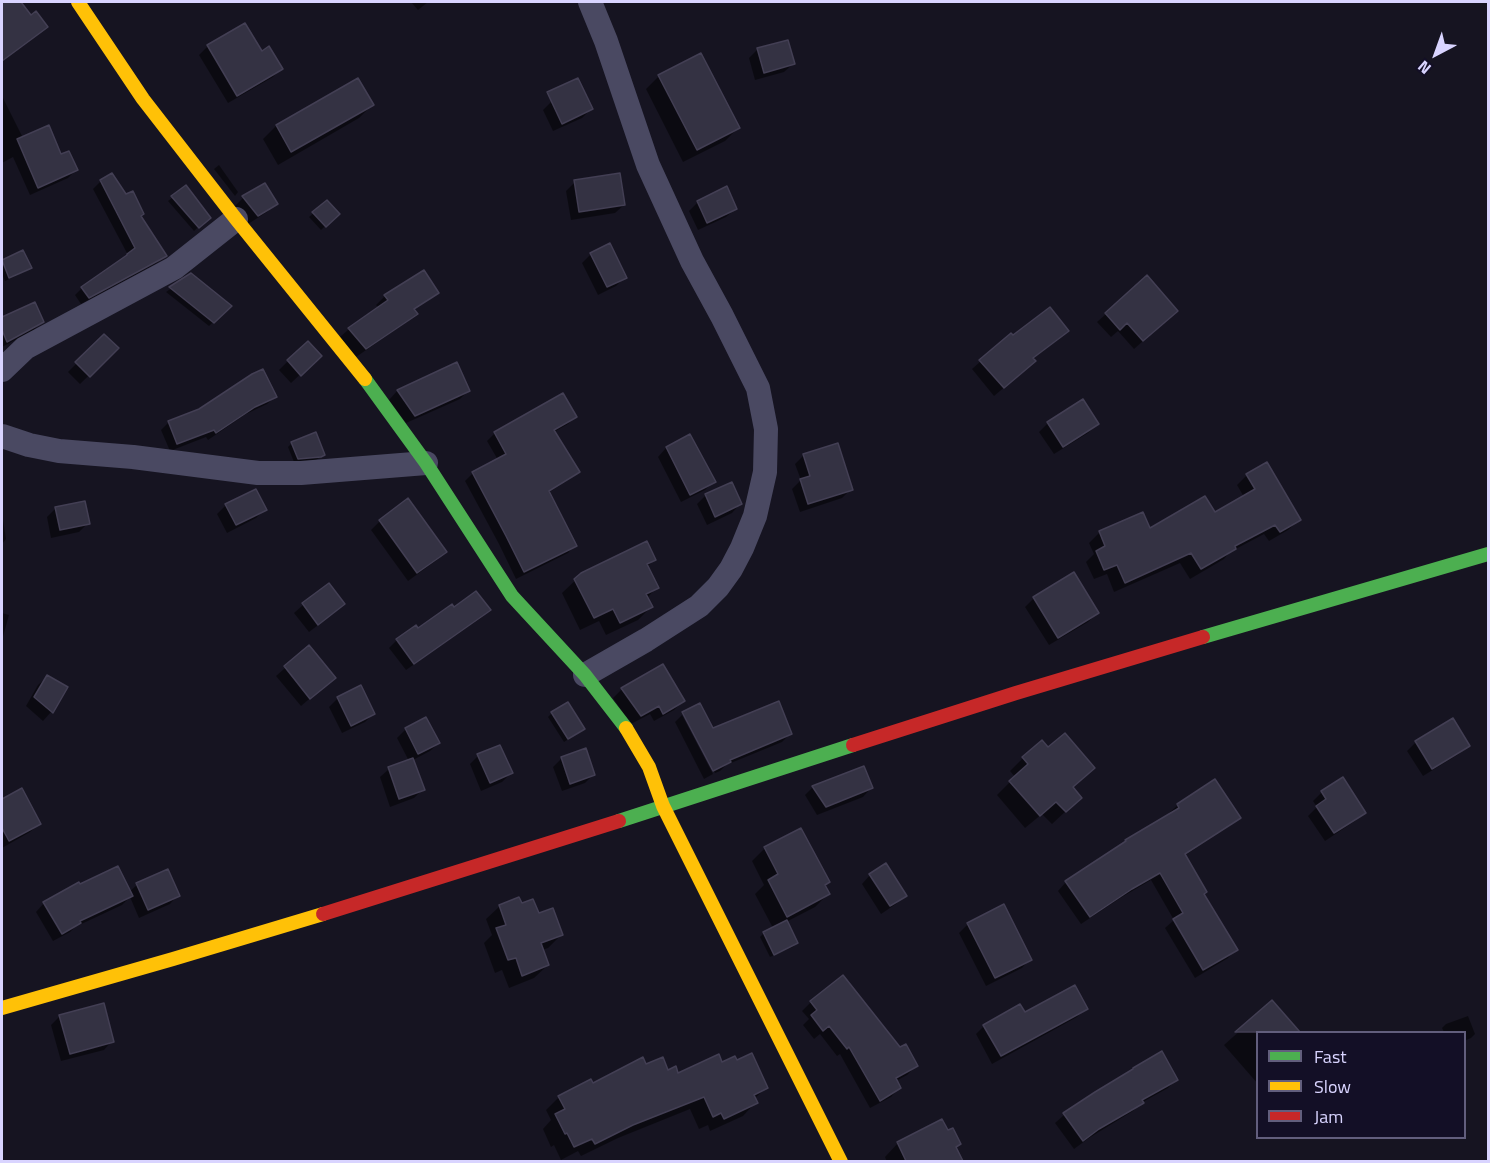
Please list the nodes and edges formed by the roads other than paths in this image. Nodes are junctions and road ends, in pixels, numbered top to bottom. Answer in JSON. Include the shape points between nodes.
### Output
{"nodes":[{"id":1,"x":78,"y":2,"type":"edge"},
{"id":2,"x":590,"y":2,"type":"edge"},
{"id":3,"x":236,"y":219,"type":"junction"},
{"id":4,"x":2,"y":370,"type":"edge"},
{"id":5,"x":2,"y":436,"type":"edge"},
{"id":6,"x":426,"y":463,"type":"junction"},
{"id":7,"x":1488,"y":554,"type":"edge"},
{"id":8,"x":585,"y":675,"type":"junction"},
{"id":9,"x":663,"y":806,"type":"junction"},
{"id":10,"x":2,"y":1008,"type":"edge"},
{"id":11,"x":841,"y":1161,"type":"edge"}],
"edges":[{"from":1,"to":3,"type":"street","via":[[143,99]]},
{"from":2,"to":8,"type":"street","via":[[648,165],[692,261],[758,388],[766,429],[765,472],[755,516],[731,569],[718,587],[699,606]]},
{"from":3,"to":4,"type":"street","via":[[174,268],[25,348]]},
{"from":3,"to":6,"type":"street","via":[[368,381]]},
{"from":5,"to":6,"type":"street","via":[[59,451],[258,473]]},
{"from":6,"to":8,"type":"street","via":[[512,596]]},
{"from":7,"to":9,"type":"street","via":[[979,704]]},
{"from":8,"to":9,"type":"street","via":[[631,735]]},
{"from":9,"to":10,"type":"street","via":[[269,931]]},
{"from":9,"to":11,"type":"street"}]}
